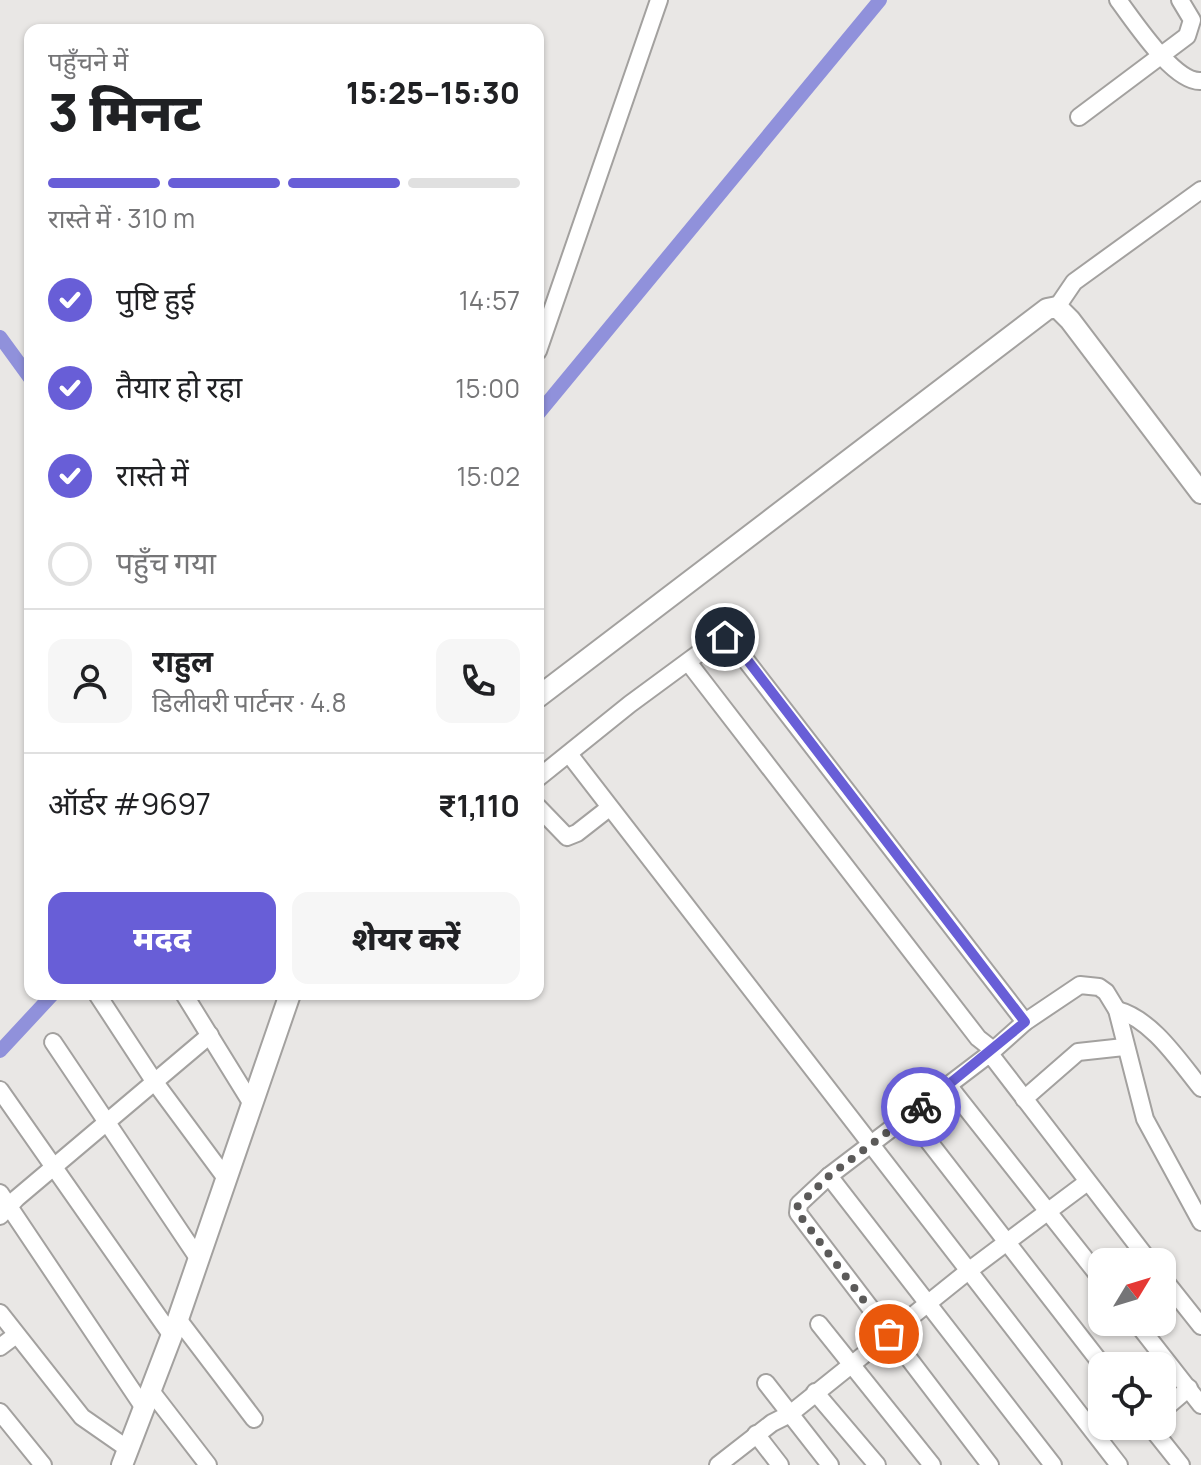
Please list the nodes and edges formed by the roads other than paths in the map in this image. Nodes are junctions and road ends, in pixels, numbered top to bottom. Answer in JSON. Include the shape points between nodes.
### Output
{"nodes":[{"id":1,"x":659,"y":0,"type":"edge"},
{"id":2,"x":1118,"y":0,"type":"edge"},
{"id":3,"x":1180,"y":0,"type":"edge"},
{"id":4,"x":1163,"y":56,"type":"junction"},
{"id":5,"x":1201,"y":81,"type":"edge"},
{"id":6,"x":1079,"y":117,"type":"dead end"},
{"id":7,"x":1201,"y":190,"type":"edge"},
{"id":8,"x":1057,"y":307,"type":"junction"},
{"id":9,"x":544,"y":334,"type":"edge"},
{"id":10,"x":1201,"y":493,"type":"edge"},
{"id":11,"x":688,"y":662,"type":"junction"},
{"id":12,"x":544,"y":692,"type":"edge"},
{"id":13,"x":569,"y":754,"type":"junction"},
{"id":14,"x":544,"y":773,"type":"edge"},
{"id":15,"x":609,"y":808,"type":"junction"},
{"id":16,"x":544,"y":813,"type":"edge"},
{"id":17,"x":101,"y":1000,"type":"edge"},
{"id":18,"x":188,"y":1000,"type":"edge"},
{"id":19,"x":288,"y":1000,"type":"edge"},
{"id":20,"x":1117,"y":1010,"type":"junction"},
{"id":21,"x":1025,"y":1022,"type":"junction"},
{"id":22,"x":210,"y":1035,"type":"junction"},
{"id":23,"x":53,"y":1042,"type":"dead end"},
{"id":24,"x":1124,"y":1047,"type":"junction"},
{"id":25,"x":990,"y":1052,"type":"junction"},
{"id":26,"x":154,"y":1081,"type":"junction"},
{"id":27,"x":948,"y":1085,"type":"junction"},
{"id":28,"x":1201,"y":1088,"type":"edge"},
{"id":29,"x":0,"y":1090,"type":"edge"},
{"id":30,"x":1024,"y":1099,"type":"junction"},
{"id":31,"x":252,"y":1104,"type":"junction"},
{"id":32,"x":909,"y":1116,"type":"junction"},
{"id":33,"x":106,"y":1122,"type":"junction"},
{"id":34,"x":871,"y":1144,"type":"junction"},
{"id":35,"x":52,"y":1167,"type":"junction"},
{"id":36,"x":829,"y":1176,"type":"junction"},
{"id":37,"x":225,"y":1177,"type":"junction"},
{"id":38,"x":1086,"y":1183,"type":"junction"},
{"id":39,"x":2,"y":1206,"type":"edge"},
{"id":40,"x":1048,"y":1212,"type":"junction"},
{"id":41,"x":1201,"y":1222,"type":"edge"},
{"id":42,"x":1005,"y":1242,"type":"junction"},
{"id":43,"x":1139,"y":1248,"type":"edge"},
{"id":44,"x":198,"y":1258,"type":"junction"},
{"id":45,"x":1088,"y":1262,"type":"edge"},
{"id":46,"x":967,"y":1272,"type":"junction"},
{"id":47,"x":1176,"y":1295,"type":"edge"},
{"id":48,"x":926,"y":1305,"type":"junction"},
{"id":49,"x":0,"y":1313,"type":"edge"},
{"id":50,"x":819,"y":1324,"type":"dead end"},
{"id":51,"x":1201,"y":1326,"type":"edge"},
{"id":52,"x":175,"y":1328,"type":"junction"},
{"id":53,"x":889,"y":1334,"type":"junction"},
{"id":54,"x":16,"y":1335,"type":"junction"},
{"id":55,"x":1147,"y":1336,"type":"edge"},
{"id":56,"x":0,"y":1347,"type":"edge"},
{"id":57,"x":1092,"y":1352,"type":"edge"},
{"id":58,"x":853,"y":1365,"type":"junction"},
{"id":59,"x":766,"y":1383,"type":"dead end"},
{"id":60,"x":815,"y":1392,"type":"junction"},
{"id":61,"x":1197,"y":1398,"type":"edge"},
{"id":62,"x":147,"y":1399,"type":"junction"},
{"id":63,"x":1176,"y":1406,"type":"edge"},
{"id":64,"x":0,"y":1412,"type":"edge"},
{"id":65,"x":790,"y":1414,"type":"junction"},
{"id":66,"x":254,"y":1419,"type":"dead end"},
{"id":67,"x":756,"y":1434,"type":"junction"},
{"id":68,"x":1161,"y":1440,"type":"edge"},
{"id":69,"x":125,"y":1457,"type":"edge"},
{"id":70,"x":727,"y":1462,"type":"edge"},
{"id":71,"x":43,"y":1465,"type":"edge"},
{"id":72,"x":208,"y":1465,"type":"edge"},
{"id":73,"x":780,"y":1465,"type":"edge"},
{"id":74,"x":830,"y":1465,"type":"edge"},
{"id":75,"x":877,"y":1465,"type":"edge"},
{"id":76,"x":932,"y":1465,"type":"edge"},
{"id":77,"x":990,"y":1465,"type":"edge"},
{"id":78,"x":1053,"y":1465,"type":"edge"},
{"id":79,"x":1119,"y":1465,"type":"edge"},
{"id":80,"x":1181,"y":1465,"type":"edge"}],
"edges":[{"from":1,"to":9,"type":"street"},
{"from":2,"to":4,"type":"street"},
{"from":3,"to":4,"type":"street","via":[[1191,29]]},
{"from":4,"to":5,"type":"street","via":[[1185,78]]},
{"from":4,"to":6,"type":"street"},
{"from":7,"to":8,"type":"street","via":[[1074,282]]},
{"from":8,"to":10,"type":"street"},
{"from":8,"to":12,"type":"street","via":[[1035,315]]},
{"from":11,"to":13,"type":"street"},
{"from":11,"to":21,"type":"street","via":[[721,637],[732,640]]},
{"from":11,"to":25,"type":"street"},
{"from":13,"to":14,"type":"street"},
{"from":13,"to":15,"type":"street"},
{"from":15,"to":16,"type":"street","via":[[567,837]]},
{"from":15,"to":34,"type":"street"},
{"from":17,"to":26,"type":"street"},
{"from":18,"to":22,"type":"street"},
{"from":19,"to":31,"type":"street"},
{"from":20,"to":21,"type":"street","via":[[1099,987],[1080,985]]},
{"from":20,"to":24,"type":"street"},
{"from":20,"to":28,"type":"street","via":[[1134,1016]]},
{"from":21,"to":25,"type":"street"},
{"from":22,"to":26,"type":"street"},
{"from":22,"to":31,"type":"street"},
{"from":23,"to":33,"type":"street"},
{"from":24,"to":30,"type":"street","via":[[1078,1052]]},
{"from":24,"to":41,"type":"street","via":[[1145,1119]]},
{"from":25,"to":27,"type":"street"},
{"from":25,"to":30,"type":"street"},
{"from":26,"to":33,"type":"street"},
{"from":26,"to":37,"type":"street"},
{"from":27,"to":32,"type":"street"},
{"from":27,"to":40,"type":"street"},
{"from":29,"to":35,"type":"street"},
{"from":30,"to":38,"type":"street"},
{"from":31,"to":37,"type":"street"},
{"from":32,"to":34,"type":"street"},
{"from":32,"to":42,"type":"street"},
{"from":33,"to":35,"type":"street"},
{"from":33,"to":44,"type":"street"},
{"from":34,"to":36,"type":"street"},
{"from":34,"to":46,"type":"street"},
{"from":35,"to":39,"type":"street"},
{"from":35,"to":52,"type":"street"},
{"from":36,"to":48,"type":"street"},
{"from":36,"to":53,"type":"street","via":[[801,1200],[798,1213]]},
{"from":37,"to":44,"type":"street"},
{"from":38,"to":40,"type":"street"},
{"from":38,"to":43,"type":"street"},
{"from":39,"to":62,"type":"street"},
{"from":40,"to":42,"type":"street"},
{"from":40,"to":45,"type":"street"},
{"from":42,"to":46,"type":"street"},
{"from":42,"to":57,"type":"street"},
{"from":44,"to":52,"type":"street"},
{"from":46,"to":48,"type":"street"},
{"from":46,"to":79,"type":"street"},
{"from":47,"to":51,"type":"street"},
{"from":48,"to":53,"type":"street"},
{"from":48,"to":78,"type":"street"},
{"from":49,"to":54,"type":"street"},
{"from":50,"to":58,"type":"street"},
{"from":52,"to":62,"type":"street"},
{"from":52,"to":66,"type":"street"},
{"from":53,"to":58,"type":"street"},
{"from":53,"to":77,"type":"street"},
{"from":54,"to":56,"type":"street"},
{"from":54,"to":69,"type":"street","via":[[82,1417]]},
{"from":55,"to":61,"type":"street"},
{"from":58,"to":60,"type":"street"},
{"from":58,"to":76,"type":"street"},
{"from":59,"to":65,"type":"street"},
{"from":60,"to":65,"type":"street"},
{"from":60,"to":75,"type":"street"},
{"from":61,"to":63,"type":"street"},
{"from":62,"to":69,"type":"street"},
{"from":62,"to":72,"type":"street"},
{"from":64,"to":71,"type":"street"},
{"from":65,"to":67,"type":"street"},
{"from":65,"to":74,"type":"street"},
{"from":67,"to":70,"type":"street"},
{"from":67,"to":73,"type":"street"},
{"from":68,"to":80,"type":"street"}]}
